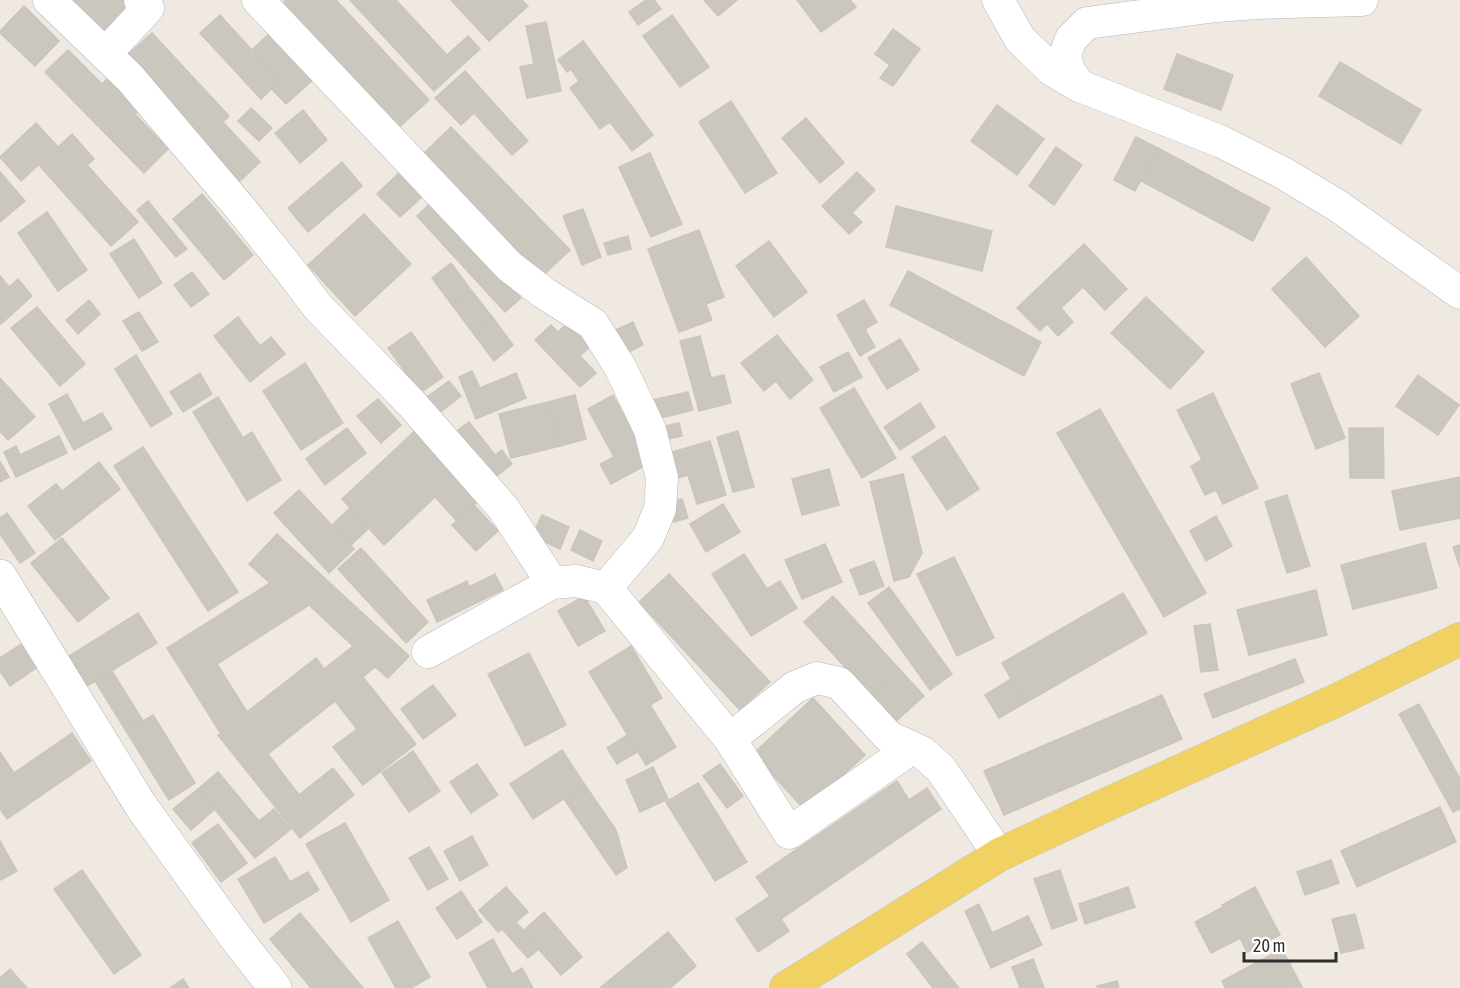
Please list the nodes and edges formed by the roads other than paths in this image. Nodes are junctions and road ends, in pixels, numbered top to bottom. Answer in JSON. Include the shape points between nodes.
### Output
{"nodes":[{"id":1,"x":49,"y":0,"type":"edge"},
{"id":2,"x":140,"y":0,"type":"edge"},
{"id":3,"x":258,"y":0,"type":"edge"},
{"id":4,"x":998,"y":0,"type":"edge"},
{"id":5,"x":1362,"y":0,"type":"edge"},
{"id":6,"x":105,"y":54,"type":"junction"},
{"id":7,"x":1080,"y":87,"type":"junction"},
{"id":8,"x":1460,"y":293,"type":"edge"},
{"id":9,"x":0,"y":576,"type":"edge"},
{"id":10,"x":552,"y":583,"type":"junction"},
{"id":11,"x":606,"y":588,"type":"junction"},
{"id":12,"x":1460,"y":639,"type":"edge"},
{"id":13,"x":429,"y":652,"type":"dead end"},
{"id":14,"x":730,"y":739,"type":"junction"},
{"id":15,"x":912,"y":748,"type":"junction"},
{"id":16,"x":999,"y":855,"type":"junction"},
{"id":17,"x":275,"y":988,"type":"edge"},
{"id":18,"x":786,"y":988,"type":"edge"}],
"edges":[{"from":1,"to":6,"type":"street"},
{"from":2,"to":6,"type":"street","via":[[148,8]]},
{"from":3,"to":11,"type":"street","via":[[509,266],[593,324],[621,367],[650,430],[662,478],[660,510],[648,538]]},
{"from":4,"to":7,"type":"street","via":[[1020,39],[1052,70]]},
{"from":5,"to":7,"type":"street","via":[[1246,3],[1087,23],[1071,39],[1065,55],[1069,71]]},
{"from":6,"to":10,"type":"street","via":[[233,200],[318,307],[411,403],[504,509]]},
{"from":7,"to":8,"type":"street","via":[[1222,142],[1283,173],[1338,206]]},
{"from":9,"to":17,"type":"street","via":[[141,806]]},
{"from":10,"to":11,"type":"street","via":[[576,581]]},
{"from":10,"to":13,"type":"street"},
{"from":11,"to":14,"type":"street"},
{"from":12,"to":16,"type":"main road","via":[[1335,701]]},
{"from":14,"to":15,"type":"street","via":[[795,687],[817,678],[839,683],[889,737]]},
{"from":14,"to":15,"type":"street","via":[[789,833]]},
{"from":15,"to":16,"type":"street","via":[[941,769]]},
{"from":16,"to":18,"type":"main road"}]}
